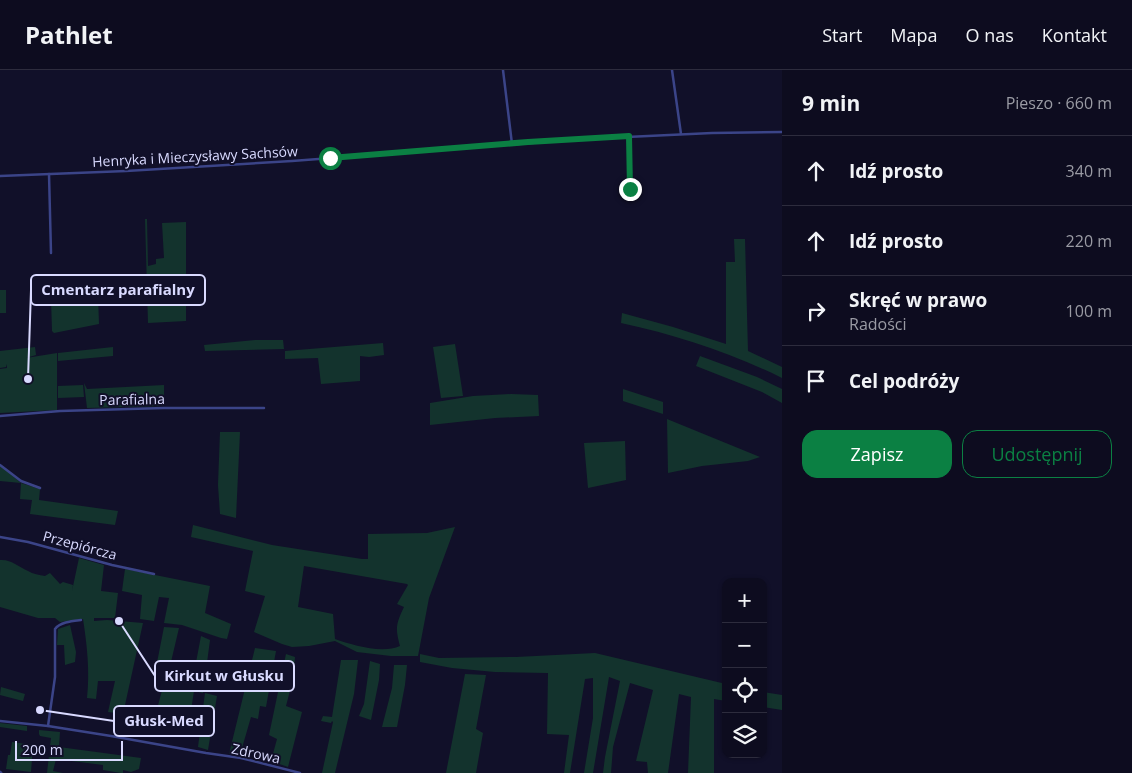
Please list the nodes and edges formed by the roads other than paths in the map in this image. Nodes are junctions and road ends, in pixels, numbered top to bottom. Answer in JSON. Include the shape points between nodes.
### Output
{"nodes":[{"id":1,"x":503,"y":70,"type":"edge"},
{"id":2,"x":672,"y":70,"type":"edge"},
{"id":3,"x":782,"y":132,"type":"edge"},
{"id":4,"x":681,"y":134,"type":"junction"},
{"id":5,"x":629,"y":136,"type":"junction"},
{"id":6,"x":511,"y":144,"type":"junction"},
{"id":7,"x":49,"y":174,"type":"junction"},
{"id":8,"x":0,"y":176,"type":"edge"},
{"id":9,"x":630,"y":189,"type":"dead end"},
{"id":10,"x":51,"y":253,"type":"dead end"},
{"id":11,"x":264,"y":408,"type":"dead end"},
{"id":12,"x":0,"y":416,"type":"edge"},
{"id":13,"x":0,"y":465,"type":"edge"},
{"id":14,"x":40,"y":488,"type":"dead end"},
{"id":15,"x":0,"y":537,"type":"edge"},
{"id":16,"x":154,"y":574,"type":"dead end"},
{"id":17,"x":81,"y":620,"type":"dead end"},
{"id":18,"x":0,"y":721,"type":"edge"},
{"id":19,"x":48,"y":726,"type":"junction"},
{"id":20,"x":300,"y":773,"type":"edge"}],
"edges":[{"from":1,"to":6,"type":"street"},
{"from":2,"to":4,"type":"street"},
{"from":3,"to":4,"type":"street","name":"Henryka i Mieczysławy Sachsów"},
{"from":4,"to":5,"type":"street","name":"Henryka i Mieczysławy Sachsów"},
{"from":5,"to":6,"type":"street","name":"Henryka i Mieczysławy Sachsów"},
{"from":5,"to":9,"type":"street"},
{"from":6,"to":7,"type":"street","name":"Henryka i Mieczysławy Sachsów","via":[[292,161]]},
{"from":7,"to":8,"type":"street","name":"Henryka i Mieczysławy Sachsów"},
{"from":7,"to":10,"type":"street"},
{"from":11,"to":12,"type":"street","name":"Parafialna","via":[[60,411]]},
{"from":13,"to":14,"type":"street","via":[[21,481]]},
{"from":15,"to":16,"type":"street","name":"Przepiórcza"},
{"from":17,"to":19,"type":"street","via":[[60,624],[55,629],[55,677]]},
{"from":18,"to":19,"type":"street","name":"Zdrowa"},
{"from":19,"to":20,"type":"street","name":"Zdrowa","via":[[241,758]]}]}
